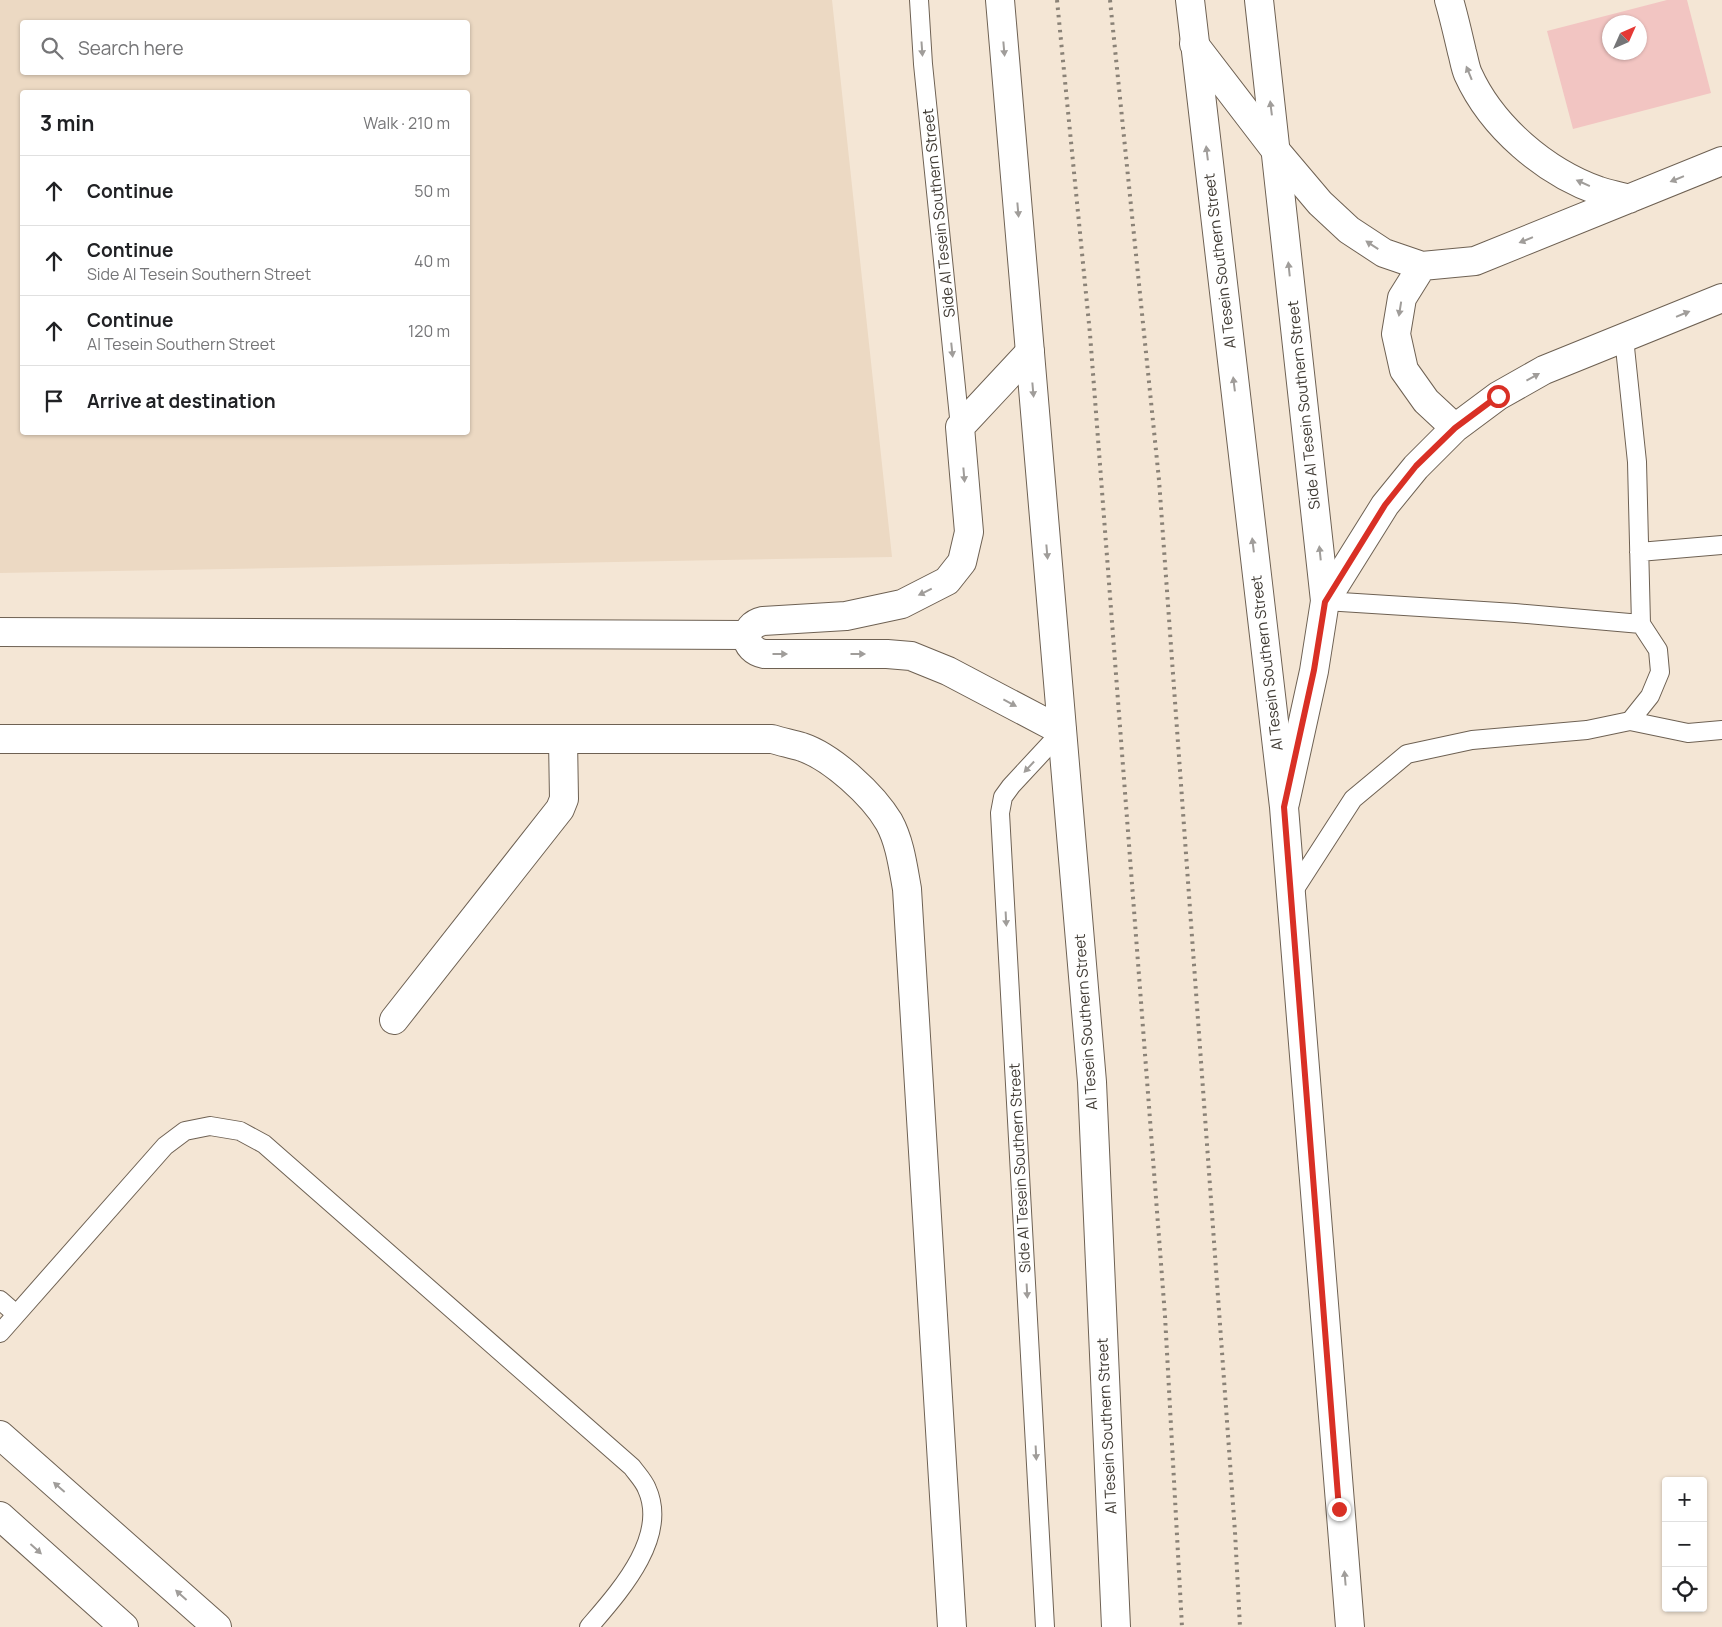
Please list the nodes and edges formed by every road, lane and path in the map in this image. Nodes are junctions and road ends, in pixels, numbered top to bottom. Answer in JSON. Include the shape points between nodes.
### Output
{"nodes":[{"id":1,"x":919,"y":0,"type":"edge"},
{"id":2,"x":1000,"y":0,"type":"edge"},
{"id":3,"x":1259,"y":0,"type":"edge"},
{"id":4,"x":1449,"y":0,"type":"edge"},
{"id":5,"x":1191,"y":2,"type":"edge"},
{"id":6,"x":1194,"y":44,"type":"junction"},
{"id":7,"x":1276,"y":151,"type":"junction"},
{"id":8,"x":1722,"y":161,"type":"edge"},
{"id":9,"x":1629,"y":199,"type":"junction"},
{"id":10,"x":1422,"y":266,"type":"junction"},
{"id":11,"x":1722,"y":298,"type":"edge"},
{"id":12,"x":1624,"y":338,"type":"junction"},
{"id":13,"x":1030,"y":352,"type":"junction"},
{"id":14,"x":960,"y":426,"type":"junction"},
{"id":15,"x":1455,"y":428,"type":"junction"},
{"id":16,"x":1722,"y":545,"type":"edge"},
{"id":17,"x":1639,"y":552,"type":"junction"},
{"id":18,"x":1325,"y":602,"type":"junction"},
{"id":19,"x":1641,"y":624,"type":"junction"},
{"id":20,"x":0,"y":632,"type":"edge"},
{"id":21,"x":747,"y":635,"type":"junction"},
{"id":22,"x":1630,"y":721,"type":"junction"},
{"id":23,"x":1722,"y":730,"type":"edge"},
{"id":24,"x":1062,"y":731,"type":"junction"},
{"id":25,"x":0,"y":739,"type":"edge"},
{"id":26,"x":563,"y":739,"type":"junction"},
{"id":27,"x":1284,"y":807,"type":"junction"},
{"id":28,"x":1291,"y":895,"type":"junction"},
{"id":29,"x":394,"y":1020,"type":"dead end"},
{"id":30,"x":0,"y":1300,"type":"edge"},
{"id":31,"x":16,"y":1314,"type":"junction"},
{"id":32,"x":0,"y":1333,"type":"edge"},
{"id":33,"x":0,"y":1435,"type":"edge"},
{"id":34,"x":0,"y":1516,"type":"edge"},
{"id":35,"x":114,"y":1624,"type":"edge"},
{"id":36,"x":217,"y":1627,"type":"edge"},
{"id":37,"x":589,"y":1627,"type":"edge"},
{"id":38,"x":952,"y":1627,"type":"edge"},
{"id":39,"x":1045,"y":1627,"type":"edge"},
{"id":40,"x":1116,"y":1627,"type":"edge"},
{"id":41,"x":1350,"y":1627,"type":"edge"}],
"edges":[{"from":1,"to":14,"type":"lane","name":"Side Al Tesein Southern Street","one_way":true},
{"from":2,"to":13,"type":"street","name":"Al Tesein Southern Street","one_way":true},
{"from":7,"to":3,"type":"street","name":"Side Al Tesein Southern Street","one_way":true},
{"from":9,"to":4,"type":"street","one_way":true,"via":[[1569,177],[1519,142],[1499,122],[1468,73]]},
{"from":5,"to":6,"type":"street","name":"Al Tesein Southern Street"},
{"from":6,"to":7,"type":"street"},
{"from":27,"to":6,"type":"street","name":"Al Tesein Southern Street","one_way":true},
{"from":10,"to":7,"type":"street","one_way":true,"via":[[1384,253],[1349,230],[1320,203]]},
{"from":18,"to":7,"type":"street","name":"Side Al Tesein Southern Street","one_way":true},
{"from":8,"to":9,"type":"street","one_way":true},
{"from":9,"to":10,"type":"street","one_way":true,"via":[[1475,261]]},
{"from":10,"to":15,"type":"street","one_way":true,"via":[[1402,298],[1396,334],[1404,370],[1426,401]]},
{"from":12,"to":11,"type":"street","one_way":true},
{"from":15,"to":12,"type":"street","one_way":true,"via":[[1498,396],[1544,370]]},
{"from":12,"to":17,"type":"lane","via":[[1637,462]]},
{"from":13,"to":14,"type":"street"},
{"from":13,"to":24,"type":"street","name":"Al Tesein Southern Street","one_way":true},
{"from":14,"to":21,"type":"street","one_way":true,"via":[[969,532],[962,562],[947,581],[902,604],[846,616],[756,622]]},
{"from":15,"to":18,"type":"street","via":[[1416,466],[1385,505]]},
{"from":16,"to":17,"type":"lane"},
{"from":17,"to":19,"type":"lane"},
{"from":18,"to":19,"type":"lane"},
{"from":18,"to":27,"type":"street","name":"Side Al Tesein Southern Street","via":[[1314,670]]},
{"from":19,"to":22,"type":"lane","via":[[1658,650],[1660,672],[1650,696]]},
{"from":20,"to":21,"type":"street"},
{"from":21,"to":24,"type":"street","one_way":true,"via":[[751,648],[764,654],[912,656],[948,671]]},
{"from":22,"to":23,"type":"lane","via":[[1688,733]]},
{"from":22,"to":28,"type":"lane","via":[[1587,730],[1472,740],[1407,754],[1354,798]]},
{"from":24,"to":39,"type":"lane","name":"Side Al Tesein Southern Street","one_way":true,"via":[[1003,797],[1000,813]]},
{"from":24,"to":40,"type":"street","name":"Al Tesein Southern Street","via":[[1092,1082]]},
{"from":25,"to":26,"type":"street"},
{"from":26,"to":29,"type":"street","via":[[564,799],[560,809]]},
{"from":26,"to":38,"type":"street","via":[[772,739],[804,747],[837,766],[865,791],[889,822],[901,854],[907,889]]},
{"from":27,"to":28,"type":"street","name":"Al Tesein Southern Street"},
{"from":41,"to":28,"type":"street","name":"Al Tesein Southern Street","one_way":true},
{"from":30,"to":31,"type":"lane"},
{"from":31,"to":32,"type":"lane"},
{"from":31,"to":37,"type":"lane","via":[[165,1146],[185,1131],[210,1126],[240,1131],[264,1144],[632,1467],[647,1489],[652,1510],[650,1537],[620,1592]]},
{"from":36,"to":33,"type":"street","one_way":true},
{"from":34,"to":35,"type":"street","one_way":true}]}
